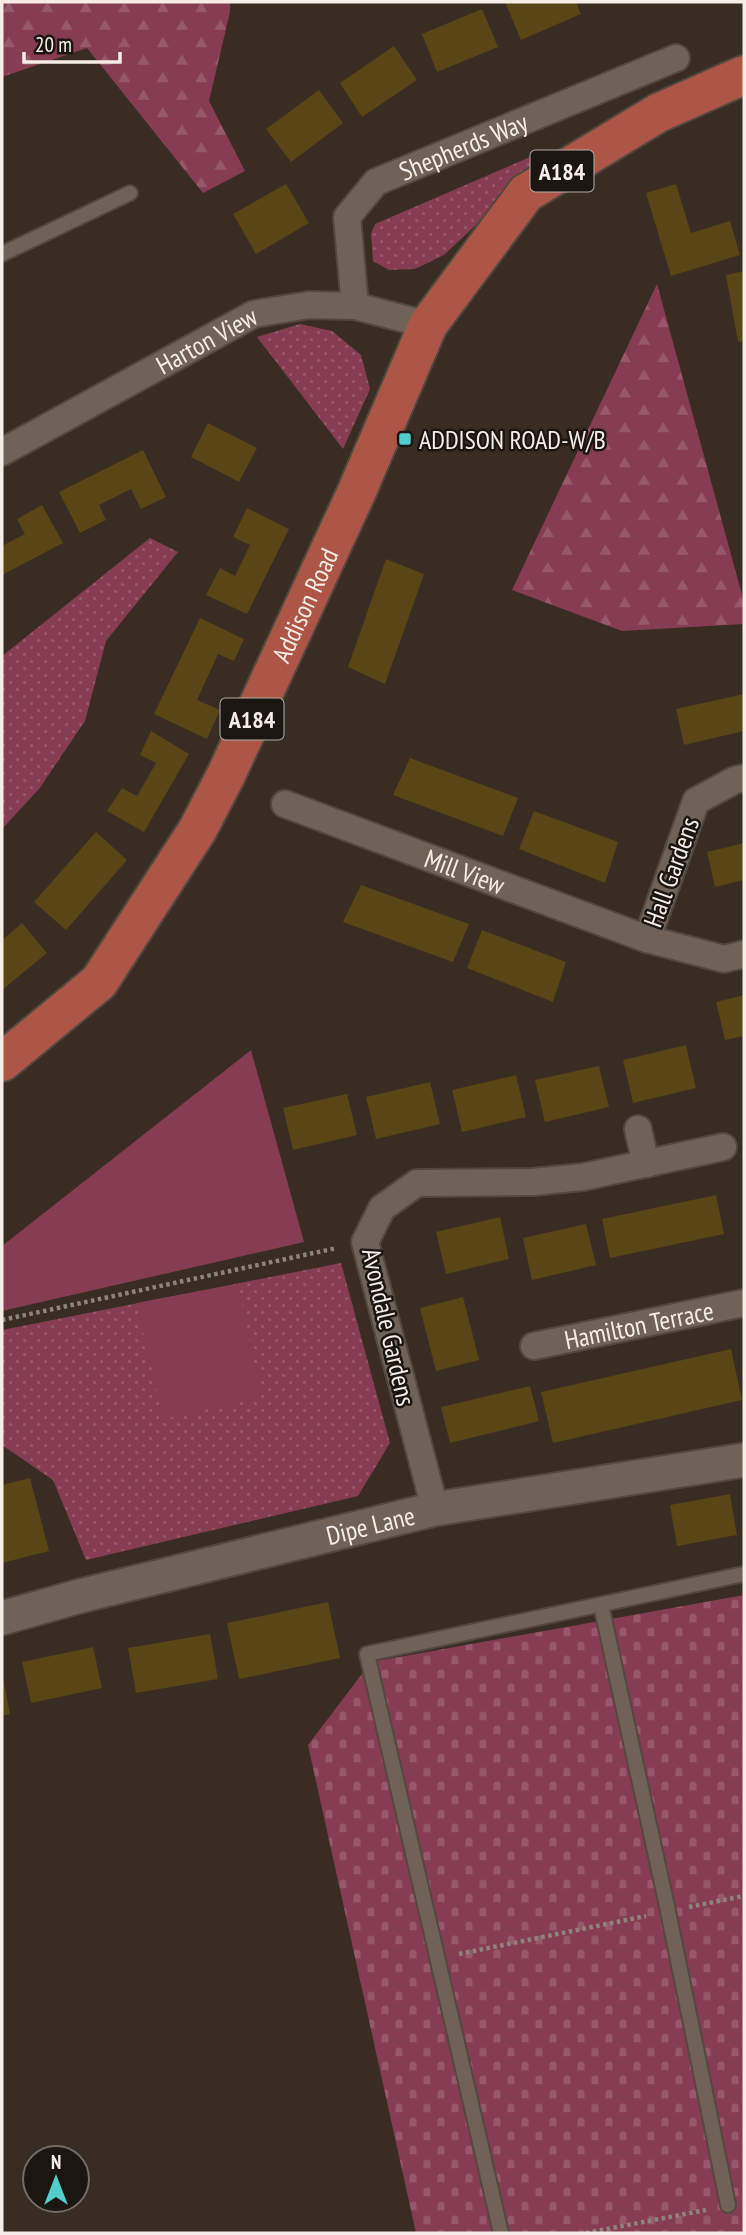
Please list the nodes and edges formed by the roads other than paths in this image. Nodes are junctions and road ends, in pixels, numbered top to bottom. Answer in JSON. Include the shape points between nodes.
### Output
{"nodes":[{"id":1,"x":676,"y":58,"type":"dead end"},
{"id":2,"x":744,"y":75,"type":"edge"},
{"id":3,"x":130,"y":193,"type":"dead end"},
{"id":4,"x":2,"y":254,"type":"edge"},
{"id":5,"x":355,"y":306,"type":"junction"},
{"id":6,"x":428,"y":325,"type":"junction"},
{"id":7,"x":2,"y":452,"type":"edge"},
{"id":8,"x":744,"y":778,"type":"edge"},
{"id":9,"x":285,"y":804,"type":"dead end"},
{"id":10,"x":647,"y":939,"type":"junction"},
{"id":11,"x":744,"y":954,"type":"edge"},
{"id":12,"x":2,"y":1062,"type":"edge"},
{"id":13,"x":638,"y":1129,"type":"dead end"},
{"id":14,"x":723,"y":1147,"type":"dead end"},
{"id":15,"x":646,"y":1164,"type":"junction"},
{"id":16,"x":744,"y":1303,"type":"edge"},
{"id":17,"x":534,"y":1346,"type":"dead end"},
{"id":18,"x":744,"y":1460,"type":"edge"},
{"id":19,"x":435,"y":1510,"type":"junction"},
{"id":20,"x":744,"y":1574,"type":"edge"},
{"id":21,"x":601,"y":1605,"type":"junction"},
{"id":22,"x":2,"y":1618,"type":"edge"},
{"id":23,"x":729,"y":2205,"type":"road end"},
{"id":24,"x":501,"y":2233,"type":"edge"}],
"edges":[{"from":1,"to":5,"type":"street","name":"Shepherds Way","via":[[376,183],[347,217]]},
{"from":2,"to":6,"type":"main road","number":"A184","via":[[658,113],[526,193]]},
{"from":3,"to":4,"type":"lane"},
{"from":5,"to":6,"type":"street","name":"Harton View"},
{"from":5,"to":7,"type":"street","name":"Harton View","via":[[309,305],[254,314]]},
{"from":6,"to":12,"type":"main road","name":"Addison Road","number":"A184","via":[[357,491],[198,829],[99,982]]},
{"from":8,"to":10,"type":"street","name":"Hall Gardens","via":[[696,801]]},
{"from":9,"to":10,"type":"street","name":"Mill View"},
{"from":10,"to":11,"type":"street","name":"Hall Gardens","via":[[724,959]]},
{"from":13,"to":15,"type":"street"},
{"from":14,"to":15,"type":"street","name":"Avondale Gardens"},
{"from":15,"to":19,"type":"street","name":"Avondale Gardens","via":[[532,1182],[417,1183],[382,1208],[365,1242]]},
{"from":16,"to":17,"type":"street","name":"Hamilton Terrace"},
{"from":18,"to":19,"type":"street","name":"Dipe Lane"},
{"from":19,"to":22,"type":"street","name":"Dipe Lane"},
{"from":20,"to":21,"type":"lane"},
{"from":21,"to":23,"type":"lane"},
{"from":21,"to":24,"type":"lane","via":[[367,1654]]}]}
